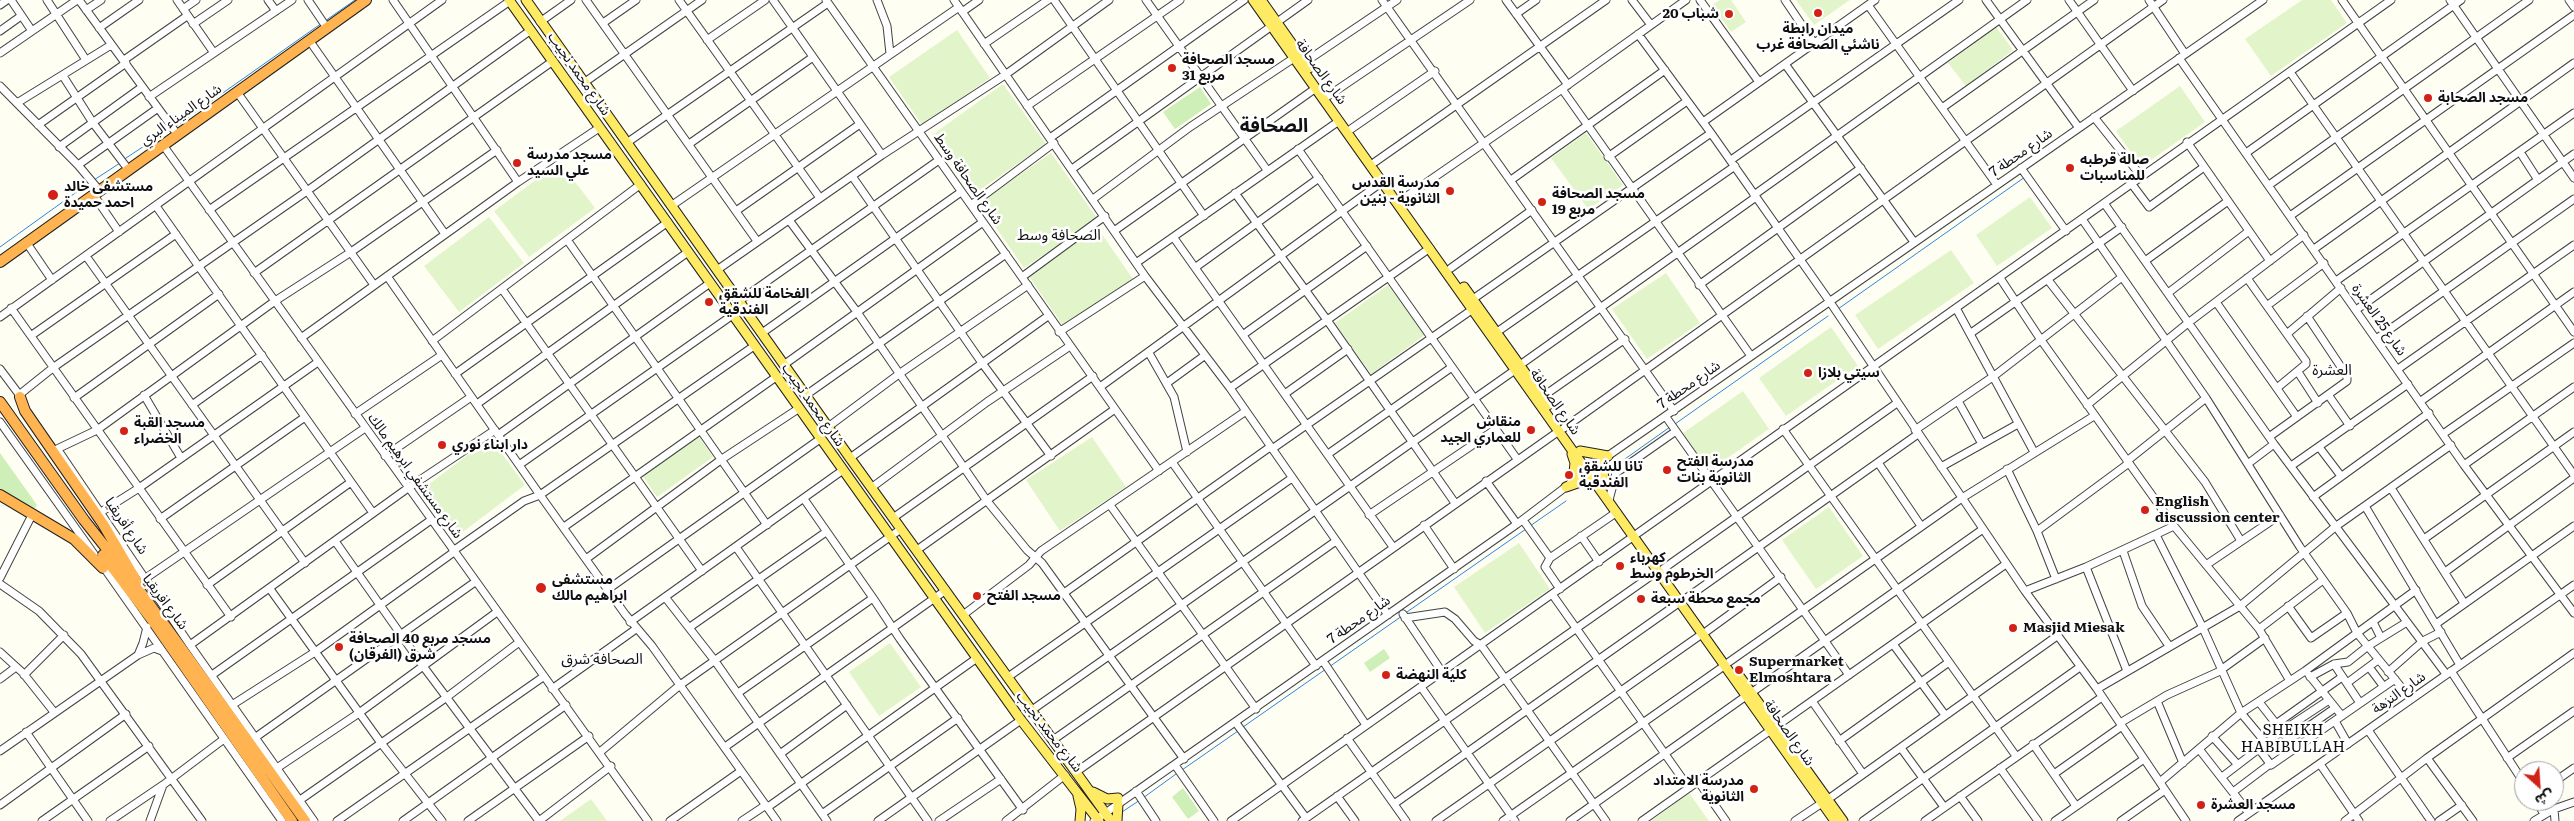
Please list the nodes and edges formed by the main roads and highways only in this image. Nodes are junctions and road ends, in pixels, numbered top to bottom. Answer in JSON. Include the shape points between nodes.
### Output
{"nodes":[{"id":1,"x":366,"y":0,"type":"edge"},
{"id":2,"x":526,"y":0,"type":"edge"},
{"id":3,"x":1253,"y":0,"type":"edge"},
{"id":4,"x":1261,"y":0,"type":"edge"},
{"id":5,"x":510,"y":1,"type":"edge"},
{"id":6,"x":1274,"y":25,"type":"junction"},
{"id":7,"x":1399,"y":201,"type":"junction"},
{"id":8,"x":12,"y":252,"type":"junction"},
{"id":9,"x":0,"y":258,"type":"edge"},
{"id":10,"x":0,"y":262,"type":"edge"},
{"id":11,"x":1473,"y":304,"type":"junction"},
{"id":12,"x":1517,"y":367,"type":"junction"},
{"id":13,"x":20,"y":396,"type":"road end"},
{"id":14,"x":0,"y":402,"type":"edge"},
{"id":15,"x":0,"y":412,"type":"edge"},
{"id":16,"x":1562,"y":432,"type":"junction"},
{"id":17,"x":1580,"y":451,"type":"junction"},
{"id":18,"x":42,"y":465,"type":"junction"},
{"id":19,"x":1589,"y":469,"type":"junction"},
{"id":20,"x":1596,"y":482,"type":"junction"},
{"id":21,"x":1608,"y":492,"type":"junction"},
{"id":22,"x":0,"y":495,"type":"edge"},
{"id":23,"x":1636,"y":535,"type":"junction"},
{"id":24,"x":103,"y":568,"type":"road end"},
{"id":25,"x":146,"y":600,"type":"junction"},
{"id":26,"x":226,"y":742,"type":"road end"},
{"id":27,"x":242,"y":749,"type":"junction"},
{"id":28,"x":283,"y":790,"type":"junction"},
{"id":29,"x":1090,"y":790,"type":"junction"},
{"id":30,"x":1076,"y":791,"type":"junction"},
{"id":31,"x":298,"y":797,"type":"road end"},
{"id":32,"x":1824,"y":801,"type":"junction"},
{"id":33,"x":1096,"y":819,"type":"edge"},
{"id":34,"x":292,"y":821,"type":"edge"},
{"id":35,"x":305,"y":821,"type":"edge"},
{"id":36,"x":1080,"y":821,"type":"edge"},
{"id":37,"x":1111,"y":821,"type":"edge"},
{"id":38,"x":1117,"y":821,"type":"edge"},
{"id":39,"x":1835,"y":821,"type":"edge"},
{"id":40,"x":1843,"y":821,"type":"edge"}],
"edges":[{"from":1,"to":8,"type":"highway","name":"شارع الميناء البري"},
{"from":2,"to":29,"type":"main road","name":"شارع محمد نجيب","via":[[892,518]]},
{"from":3,"to":6,"type":"main road","name":"شارع الصحافة"},
{"from":4,"to":6,"type":"main road","name":"شارع الصحافة"},
{"from":5,"to":30,"type":"main road","name":"شارع محمد نجيب","via":[[820,440],[1021,720]]},
{"from":6,"to":7,"type":"main road","name":"شارع الصحافة","via":[[1305,62]]},
{"from":6,"to":7,"type":"main road","name":"شارع الصحافة","via":[[1382,182]]},
{"from":7,"to":11,"type":"main road","name":"شارع الصحافة"},
{"from":7,"to":11,"type":"main road","name":"شارع الصحافة","via":[[1451,268]]},
{"from":8,"to":9,"type":"highway"},
{"from":8,"to":10,"type":"highway"},
{"from":11,"to":12,"type":"main road","name":"شارع الصحافة"},
{"from":11,"to":12,"type":"main road","name":"شارع الصحافة","via":[[1497,332]]},
{"from":12,"to":16,"type":"main road","name":"شارع الصحافة"},
{"from":12,"to":16,"type":"main road","name":"شارع الصحافة","via":[[1542,397]]},
{"from":13,"to":25,"type":"highway","via":[[24,411],[132,570]]},
{"from":14,"to":18,"type":"highway","name":"شارع افريقيا"},
{"from":15,"to":18,"type":"highway","name":"شارع افريقيا"},
{"from":16,"to":17,"type":"main road","name":"شارع الصحافة"},
{"from":16,"to":19,"type":"main road","name":"شارع الصحافة"},
{"from":16,"to":20,"type":"main road","via":[[1575,460],[1569,484],[1586,480]]},
{"from":17,"to":19,"type":"main road","name":"شارع الصحافة"},
{"from":17,"to":21,"type":"main road","via":[[1606,457],[1603,471]]},
{"from":18,"to":25,"type":"highway","name":"شارع افريقيا"},
{"from":18,"to":27,"type":"highway","name":"شارع افريقيا","via":[[91,540],[152,620]]},
{"from":19,"to":20,"type":"main road","name":"شارع الصحافة"},
{"from":19,"to":21,"type":"main road","name":"شارع الصحافة"},
{"from":20,"to":21,"type":"main road","name":"شارع الصحافة"},
{"from":21,"to":23,"type":"main road","name":"شارع الصحافة"},
{"from":21,"to":23,"type":"main road","name":"شارع الصحافة","via":[[1617,512]]},
{"from":22,"to":24,"type":"highway","via":[[74,539]]},
{"from":23,"to":32,"type":"main road","name":"شارع الصحافة"},
{"from":25,"to":28,"type":"highway","name":"شارع افريقيا"},
{"from":26,"to":27,"type":"highway"},
{"from":27,"to":34,"type":"highway","name":"شارع افريقيا"},
{"from":28,"to":31,"type":"highway"},
{"from":28,"to":35,"type":"highway","name":"شارع افريقيا"},
{"from":29,"to":37,"type":"main road","name":"شارع محمد نجيب"},
{"from":29,"to":38,"type":"main road","via":[[1118,801]]},
{"from":30,"to":33,"type":"main road","name":"شارع محمد نجيب"},
{"from":30,"to":36,"type":"main road","via":[[1081,808]]},
{"from":32,"to":39,"type":"main road","name":"شارع الصحافة"},
{"from":32,"to":40,"type":"main road","name":"شارع الصحافة"}]}
